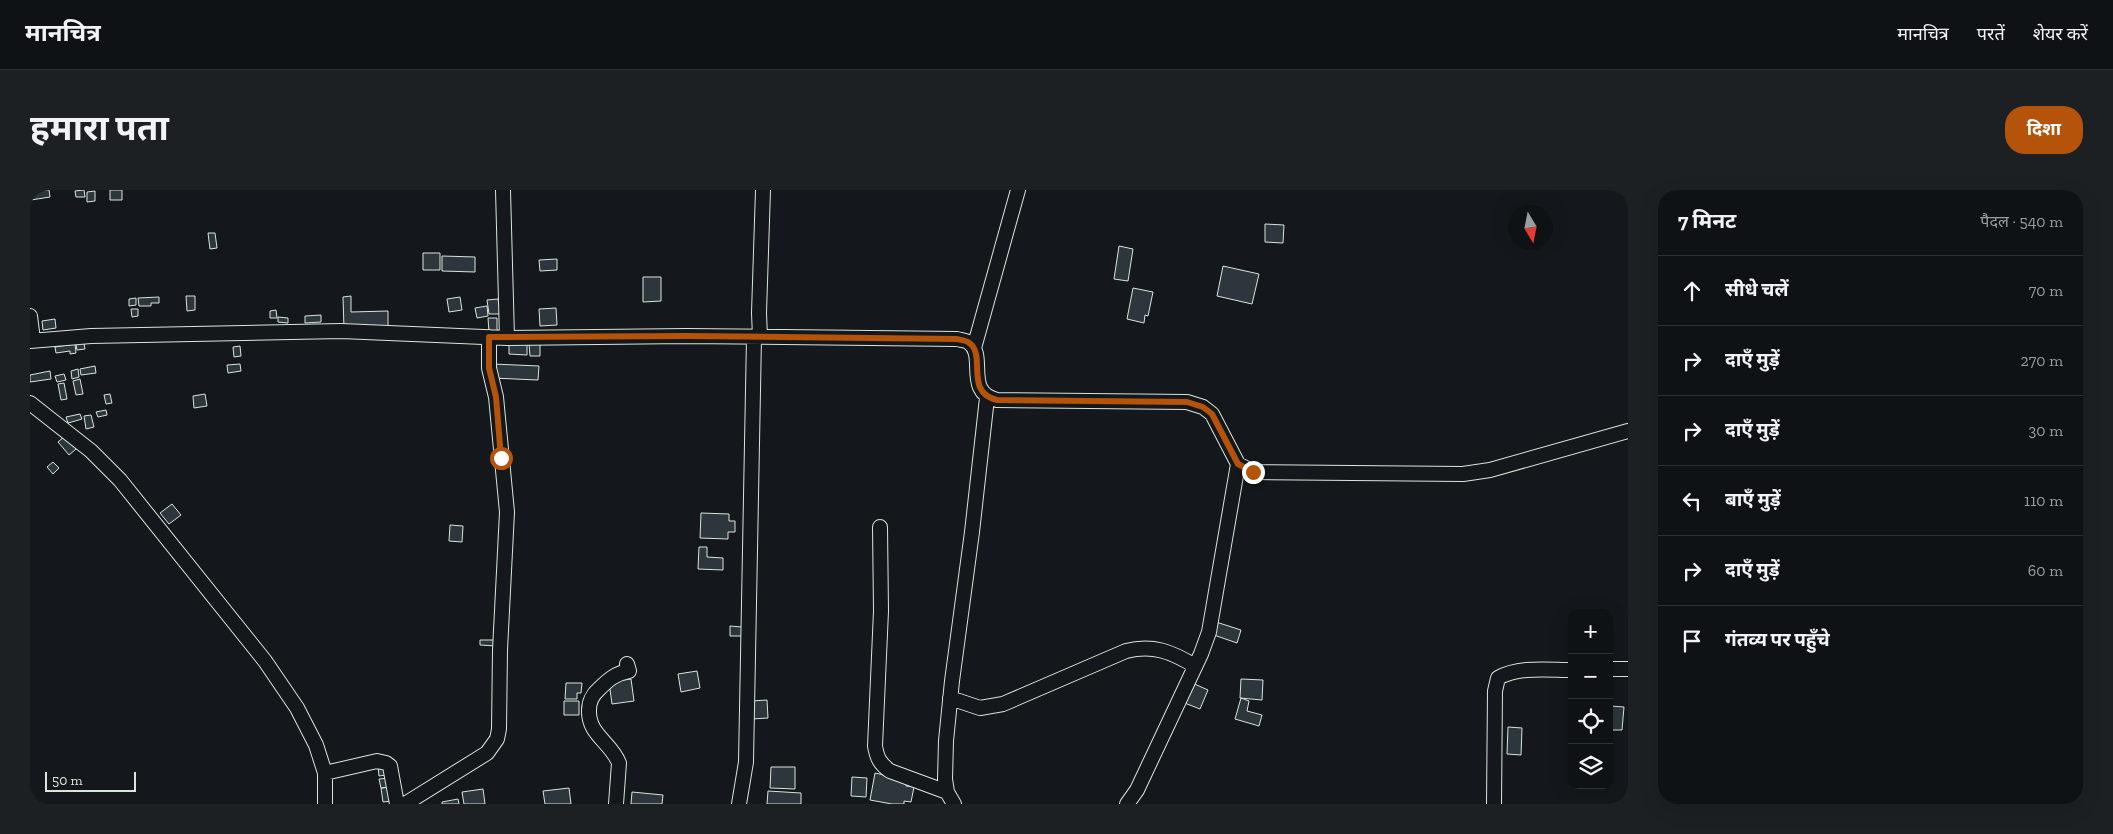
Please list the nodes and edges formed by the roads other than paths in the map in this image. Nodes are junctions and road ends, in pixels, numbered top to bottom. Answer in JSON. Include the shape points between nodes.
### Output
{"nodes":[{"id":1,"x":503,"y":190,"type":"edge"},
{"id":2,"x":763,"y":190,"type":"edge"},
{"id":3,"x":1018,"y":190,"type":"edge"},
{"id":4,"x":30,"y":316,"type":"edge"},
{"id":5,"x":489,"y":337,"type":"junction"},
{"id":6,"x":757,"y":337,"type":"junction"},
{"id":7,"x":507,"y":338,"type":"junction"},
{"id":8,"x":32,"y":341,"type":"edge"},
{"id":9,"x":974,"y":348,"type":"junction"},
{"id":10,"x":986,"y":398,"type":"junction"},
{"id":11,"x":30,"y":403,"type":"edge"},
{"id":12,"x":1628,"y":431,"type":"edge"},
{"id":13,"x":1238,"y":464,"type":"junction"},
{"id":14,"x":880,"y":527,"type":"dead end"},
{"id":15,"x":627,"y":664,"type":"dead end"},
{"id":16,"x":1195,"y":666,"type":"junction"},
{"id":17,"x":1628,"y":669,"type":"edge"},
{"id":18,"x":1568,"y":670,"type":"edge"},
{"id":19,"x":1613,"y":670,"type":"edge"},
{"id":20,"x":950,"y":698,"type":"junction"},
{"id":21,"x":325,"y":773,"type":"junction"},
{"id":22,"x":950,"y":798,"type":"edge"},
{"id":23,"x":325,"y":804,"type":"edge"},
{"id":24,"x":397,"y":804,"type":"edge"},
{"id":25,"x":405,"y":804,"type":"edge"},
{"id":26,"x":616,"y":804,"type":"edge"},
{"id":27,"x":739,"y":804,"type":"edge"},
{"id":28,"x":1128,"y":804,"type":"edge"},
{"id":29,"x":1494,"y":804,"type":"edge"}],
"edges":[{"from":1,"to":7,"type":"street"},
{"from":2,"to":6,"type":"street"},
{"from":3,"to":9,"type":"street"},
{"from":4,"to":8,"type":"street"},
{"from":5,"to":7,"type":"street"},
{"from":5,"to":8,"type":"street","via":[[341,331],[91,336]]},
{"from":5,"to":25,"type":"street","via":[[489,368],[496,397],[507,512],[499,729],[497,739],[487,753]]},
{"from":6,"to":7,"type":"street"},
{"from":6,"to":9,"type":"street","via":[[957,339]]},
{"from":6,"to":27,"type":"street","via":[[746,762]]},
{"from":9,"to":10,"type":"street","via":[[980,389]]},
{"from":10,"to":13,"type":"street","via":[[1187,402],[1212,414]]},
{"from":10,"to":20,"type":"street"},
{"from":11,"to":21,"type":"street","via":[[91,451],[141,504],[266,661],[316,744]]},
{"from":12,"to":13,"type":"street","via":[[1490,470],[1463,474],[1253,472]]},
{"from":13,"to":16,"type":"street","via":[[1214,609],[1209,632]]},
{"from":14,"to":22,"type":"street","via":[[877,758],[890,771]]},
{"from":15,"to":26,"type":"street","via":[[629,671],[613,676],[595,692],[589,704],[591,726],[619,763]]},
{"from":16,"to":20,"type":"street","via":[[1168,651],[1140,647],[1003,704],[980,708]]},
{"from":16,"to":28,"type":"street"},
{"from":17,"to":19,"type":"street"},
{"from":18,"to":29,"type":"street","via":[[1520,671],[1498,678],[1495,691]]},
{"from":20,"to":22,"type":"street","via":[[945,759]]},
{"from":21,"to":23,"type":"street"},
{"from":21,"to":24,"type":"street","via":[[377,761],[386,763],[390,766]]}]}
